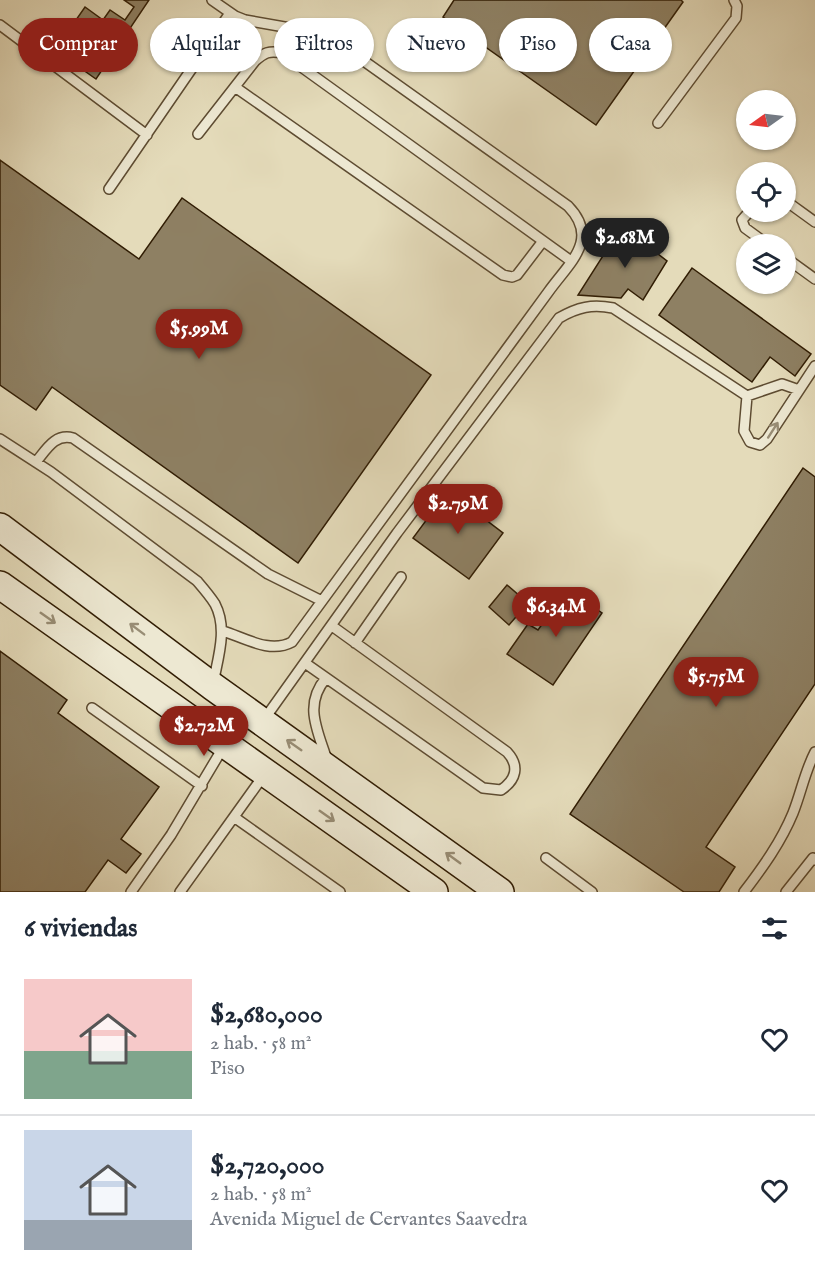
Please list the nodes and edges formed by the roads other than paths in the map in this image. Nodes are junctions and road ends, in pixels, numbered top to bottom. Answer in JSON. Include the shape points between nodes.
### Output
{"nodes":[{"id":1,"x":212,"y":0,"type":"edge"},
{"id":2,"x":734,"y":0,"type":"edge"},
{"id":3,"x":230,"y":13,"type":"junction"},
{"id":4,"x":0,"y":25,"type":"edge"},
{"id":5,"x":235,"y":87,"type":"junction"},
{"id":6,"x":658,"y":123,"type":"dead end"},
{"id":7,"x":198,"y":134,"type":"dead end"},
{"id":8,"x":147,"y":135,"type":"junction"},
{"id":9,"x":109,"y":189,"type":"dead end"},
{"id":10,"x":796,"y":208,"type":"edge"},
{"id":11,"x":742,"y":222,"type":"edge"},
{"id":12,"x":815,"y":222,"type":"edge"},
{"id":13,"x":754,"y":234,"type":"edge"},
{"id":14,"x":543,"y":241,"type":"junction"},
{"id":15,"x":571,"y":261,"type":"junction"},
{"id":16,"x":796,"y":265,"type":"edge"},
{"id":17,"x":815,"y":279,"type":"edge"},
{"id":18,"x":815,"y":366,"type":"edge"},
{"id":19,"x":799,"y":390,"type":"junction"},
{"id":20,"x":747,"y":396,"type":"junction"},
{"id":21,"x":0,"y":439,"type":"edge"},
{"id":22,"x":36,"y":462,"type":"junction"},
{"id":23,"x":0,"y":527,"type":"edge"},
{"id":24,"x":401,"y":577,"type":"dead end"},
{"id":25,"x":0,"y":585,"type":"edge"},
{"id":26,"x":322,"y":601,"type":"junction"},
{"id":27,"x":332,"y":626,"type":"junction"},
{"id":28,"x":223,"y":631,"type":"junction"},
{"id":29,"x":355,"y":643,"type":"junction"},
{"id":30,"x":305,"y":663,"type":"junction"},
{"id":31,"x":326,"y":678,"type":"junction"},
{"id":32,"x":212,"y":686,"type":"junction"},
{"id":33,"x":92,"y":708,"type":"dead end"},
{"id":34,"x":262,"y":722,"type":"junction"},
{"id":35,"x":225,"y":744,"type":"junction"},
{"id":36,"x":815,"y":752,"type":"edge"},
{"id":37,"x":331,"y":771,"type":"junction"},
{"id":38,"x":266,"y":773,"type":"junction"},
{"id":39,"x":202,"y":786,"type":"junction"},
{"id":40,"x":234,"y":818,"type":"junction"},
{"id":41,"x":546,"y":858,"type":"dead end"},
{"id":42,"x":814,"y":858,"type":"edge"},
{"id":43,"x":131,"y":892,"type":"edge"},
{"id":44,"x":180,"y":892,"type":"edge"},
{"id":45,"x":340,"y":892,"type":"edge"},
{"id":46,"x":434,"y":892,"type":"edge"},
{"id":47,"x":500,"y":892,"type":"edge"},
{"id":48,"x":592,"y":892,"type":"edge"},
{"id":49,"x":744,"y":892,"type":"edge"},
{"id":50,"x":786,"y":892,"type":"edge"}],
"edges":[{"from":1,"to":3,"type":"lane"},
{"from":2,"to":6,"type":"lane","via":[[736,18]]},
{"from":3,"to":8,"type":"lane"},
{"from":3,"to":15,"type":"lane","via":[[253,22],[313,32],[340,44],[568,206],[579,218],[583,238]]},
{"from":4,"to":8,"type":"lane"},
{"from":5,"to":7,"type":"lane"},
{"from":5,"to":14,"type":"lane","via":[[503,275],[517,275]]},
{"from":5,"to":14,"type":"lane","via":[[265,52],[282,53]]},
{"from":8,"to":9,"type":"lane"},
{"from":10,"to":12,"type":"lane"},
{"from":11,"to":13,"type":"lane"},
{"from":14,"to":15,"type":"lane"},
{"from":15,"to":26,"type":"lane"},
{"from":16,"to":17,"type":"lane"},
{"from":18,"to":19,"type":"lane"},
{"from":19,"to":20,"type":"lane","via":[[782,384]]},
{"from":20,"to":19,"type":"lane","one_way":true,"via":[[744,430],[750,442],[760,445]]},
{"from":20,"to":27,"type":"lane","via":[[613,308],[597,305],[573,310],[548,332]]},
{"from":21,"to":22,"type":"lane"},
{"from":22,"to":26,"type":"lane","via":[[59,437],[74,438],[268,574]]},
{"from":22,"to":28,"type":"lane","via":[[197,581],[214,603]]},
{"from":32,"to":23,"type":"street","one_way":true},
{"from":24,"to":29,"type":"lane"},
{"from":25,"to":35,"type":"street","one_way":true},
{"from":26,"to":28,"type":"lane","via":[[292,642],[282,648]]},
{"from":27,"to":29,"type":"lane"},
{"from":27,"to":30,"type":"lane"},
{"from":28,"to":32,"type":"lane"},
{"from":29,"to":31,"type":"lane","via":[[507,752],[514,759],[516,771],[507,786],[494,791],[483,788]]},
{"from":30,"to":31,"type":"lane"},
{"from":30,"to":34,"type":"lane"},
{"from":31,"to":37,"type":"lane","via":[[316,693],[313,712]]},
{"from":32,"to":34,"type":"street"},
{"from":33,"to":39,"type":"lane"},
{"from":37,"to":34,"type":"street","one_way":true},
{"from":35,"to":38,"type":"street"},
{"from":35,"to":39,"type":"lane"},
{"from":36,"to":49,"type":"lane","via":[[794,812]]},
{"from":47,"to":37,"type":"street","one_way":true},
{"from":38,"to":40,"type":"lane"},
{"from":38,"to":46,"type":"street","one_way":true},
{"from":39,"to":43,"type":"lane"},
{"from":40,"to":44,"type":"lane"},
{"from":40,"to":45,"type":"lane"},
{"from":41,"to":48,"type":"lane"},
{"from":42,"to":50,"type":"lane"}]}
